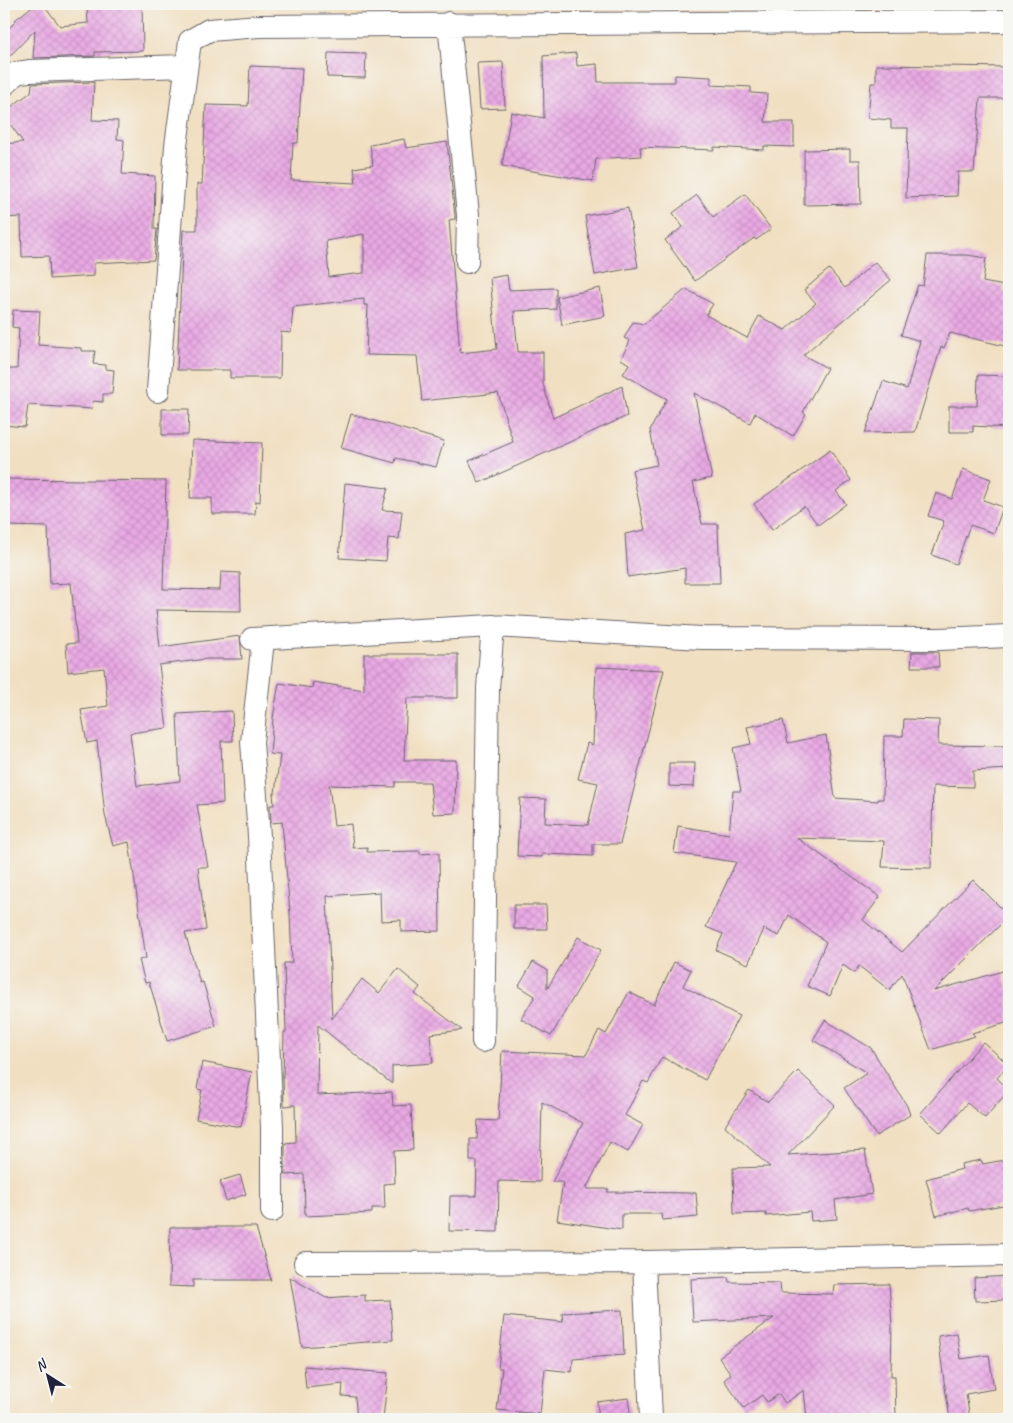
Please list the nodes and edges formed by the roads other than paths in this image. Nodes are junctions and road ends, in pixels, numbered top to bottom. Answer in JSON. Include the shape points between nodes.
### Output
{"nodes":[{"id":1,"x":1009,"y":21,"type":"edge"},
{"id":2,"x":449,"y":23,"type":"junction"},
{"id":3,"x":185,"y":66,"type":"junction"},
{"id":4,"x":4,"y":84,"type":"edge"},
{"id":5,"x":467,"y":262,"type":"dead end"},
{"id":6,"x":158,"y":391,"type":"dead end"},
{"id":7,"x":493,"y":626,"type":"junction"},
{"id":8,"x":1009,"y":636,"type":"edge"},
{"id":9,"x":483,"y":1040,"type":"dead end"},
{"id":10,"x":272,"y":1211,"type":"dead end"},
{"id":11,"x":1009,"y":1255,"type":"edge"},
{"id":12,"x":644,"y":1262,"type":"junction"},
{"id":13,"x":305,"y":1263,"type":"dead end"},
{"id":14,"x":651,"y":1419,"type":"edge"}],
"edges":[{"from":1,"to":2,"type":"street"},
{"from":2,"to":3,"type":"street","via":[[260,26],[209,30],[190,40]]},
{"from":2,"to":5,"type":"street","via":[[468,215]]},
{"from":3,"to":4,"type":"street","via":[[29,71],[16,73]]},
{"from":3,"to":6,"type":"street"},
{"from":7,"to":8,"type":"street","via":[[702,638],[939,639]]},
{"from":7,"to":9,"type":"street","via":[[488,688]]},
{"from":7,"to":10,"type":"street","via":[[258,639],[252,742],[271,1107]]},
{"from":11,"to":12,"type":"street"},
{"from":12,"to":13,"type":"street"},
{"from":12,"to":14,"type":"street"}]}
